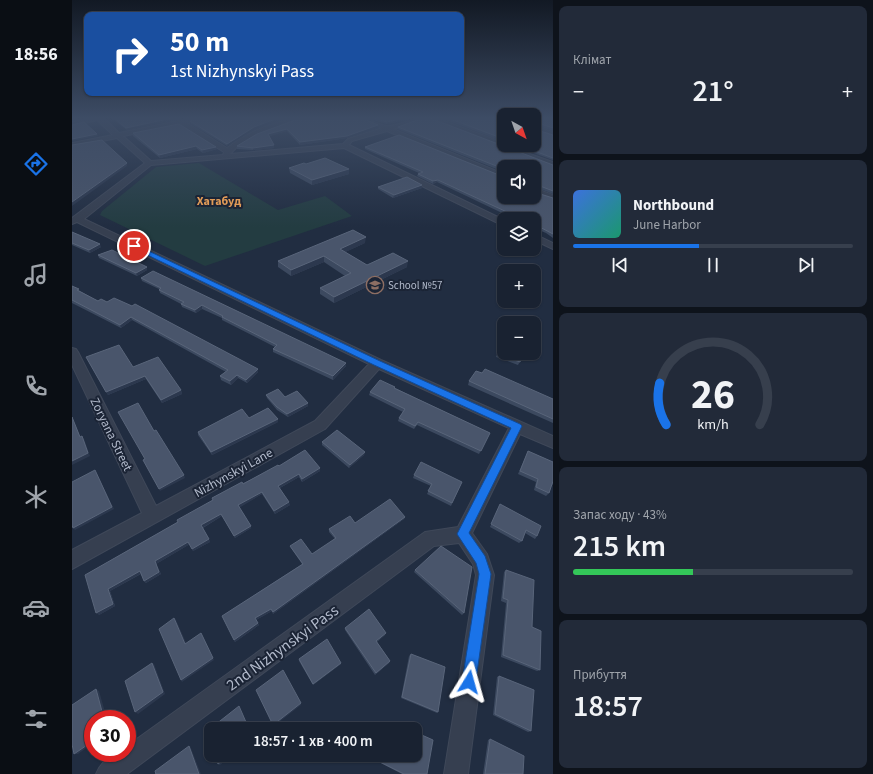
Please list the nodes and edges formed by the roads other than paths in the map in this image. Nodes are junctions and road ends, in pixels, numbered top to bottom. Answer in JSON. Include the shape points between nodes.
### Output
{"nodes":[{"id":1,"x":139,"y":154,"type":"edge"},
{"id":2,"x":225,"y":154,"type":"edge"},
{"id":3,"x":361,"y":154,"type":"edge"},
{"id":4,"x":448,"y":154,"type":"edge"},
{"id":5,"x":527,"y":154,"type":"edge"},
{"id":6,"x":149,"y":163,"type":"junction"},
{"id":7,"x":553,"y":164,"type":"edge"},
{"id":8,"x":497,"y":174,"type":"edge"},
{"id":9,"x":541,"y":193,"type":"edge"},
{"id":10,"x":553,"y":198,"type":"edge"},
{"id":11,"x":75,"y":220,"type":"edge"},
{"id":12,"x":497,"y":220,"type":"edge"},
{"id":13,"x":541,"y":240,"type":"edge"},
{"id":14,"x":553,"y":246,"type":"edge"},
{"id":15,"x":72,"y":352,"type":"edge"},
{"id":16,"x":377,"y":363,"type":"junction"},
{"id":17,"x":517,"y":426,"type":"junction"},
{"id":18,"x":553,"y":442,"type":"edge"},
{"id":19,"x":152,"y":516,"type":"junction"},
{"id":20,"x":463,"y":534,"type":"junction"},
{"id":21,"x":72,"y":560,"type":"edge"},
{"id":22,"x":108,"y":774,"type":"edge"},
{"id":23,"x":456,"y":774,"type":"edge"}],
"edges":[{"from":1,"to":6,"type":"street"},
{"from":2,"to":6,"type":"street"},
{"from":3,"to":12,"type":"street"},
{"from":4,"to":8,"type":"street"},
{"from":5,"to":7,"type":"street"},
{"from":6,"to":11,"type":"street"},
{"from":9,"to":10,"type":"street"},
{"from":11,"to":16,"type":"street"},
{"from":13,"to":14,"type":"street"},
{"from":15,"to":19,"type":"street","name":"Zoryana Street"},
{"from":16,"to":17,"type":"street"},
{"from":16,"to":19,"type":"street","name":"Nizhynskyi Lane","via":[[324,422]]},
{"from":17,"to":18,"type":"street"},
{"from":17,"to":20,"type":"street"},
{"from":19,"to":21,"type":"street","name":"Nizhynskyi Lane"},
{"from":20,"to":22,"type":"street","name":"2nd Nizhynskyi Pass","via":[[432,538]]},
{"from":20,"to":23,"type":"street","via":[[481,560],[485,574]]}]}
